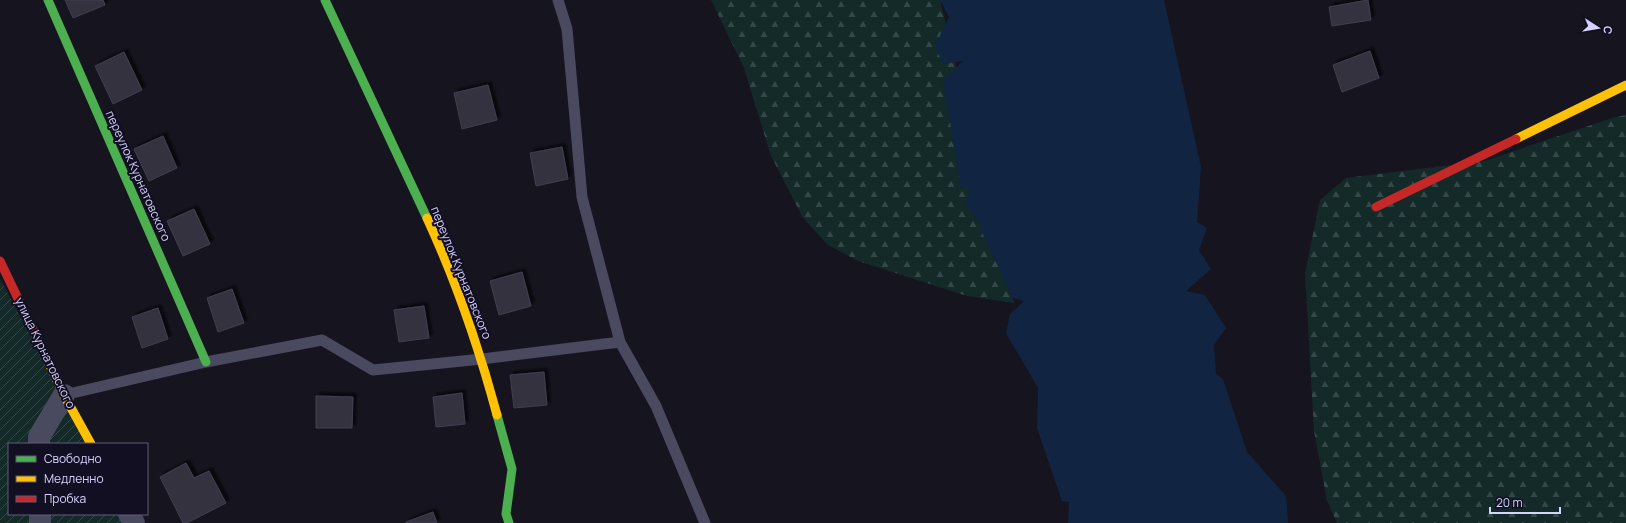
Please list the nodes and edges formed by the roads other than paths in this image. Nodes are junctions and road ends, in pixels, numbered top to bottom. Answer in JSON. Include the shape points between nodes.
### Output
{"nodes":[{"id":1,"x":48,"y":0,"type":"edge"},
{"id":2,"x":326,"y":0,"type":"edge"},
{"id":3,"x":558,"y":0,"type":"edge"},
{"id":4,"x":1626,"y":85,"type":"edge"},
{"id":5,"x":1376,"y":207,"type":"dead end"},
{"id":6,"x":0,"y":262,"type":"edge"},
{"id":7,"x":620,"y":342,"type":"junction"},
{"id":8,"x":482,"y":359,"type":"junction"},
{"id":9,"x":206,"y":362,"type":"junction"},
{"id":10,"x":64,"y":395,"type":"junction"},
{"id":11,"x":39,"y":443,"type":"edge"},
{"id":12,"x":90,"y":443,"type":"edge"},
{"id":13,"x":509,"y":523,"type":"edge"},
{"id":14,"x":705,"y":523,"type":"edge"}],
"edges":[{"from":1,"to":9,"type":"street","name":"переулок Курнатовского"},
{"from":2,"to":8,"type":"street","name":"переулок Курнатовского","via":[[439,244]]},
{"from":3,"to":7,"type":"lane","via":[[567,29],[582,197]]},
{"from":4,"to":5,"type":"street"},
{"from":6,"to":10,"type":"street","name":"улица Курнатовского"},
{"from":7,"to":8,"type":"lane"},
{"from":7,"to":14,"type":"lane","via":[[656,406]]},
{"from":8,"to":9,"type":"lane","via":[[373,370],[322,340]]},
{"from":8,"to":13,"type":"street","name":"переулок Курнатовского","via":[[512,470],[506,514]]},
{"from":9,"to":10,"type":"lane"},
{"from":10,"to":11,"type":"street","via":[[38,437]]},
{"from":10,"to":12,"type":"street","name":"улица Курнатовского"}]}
